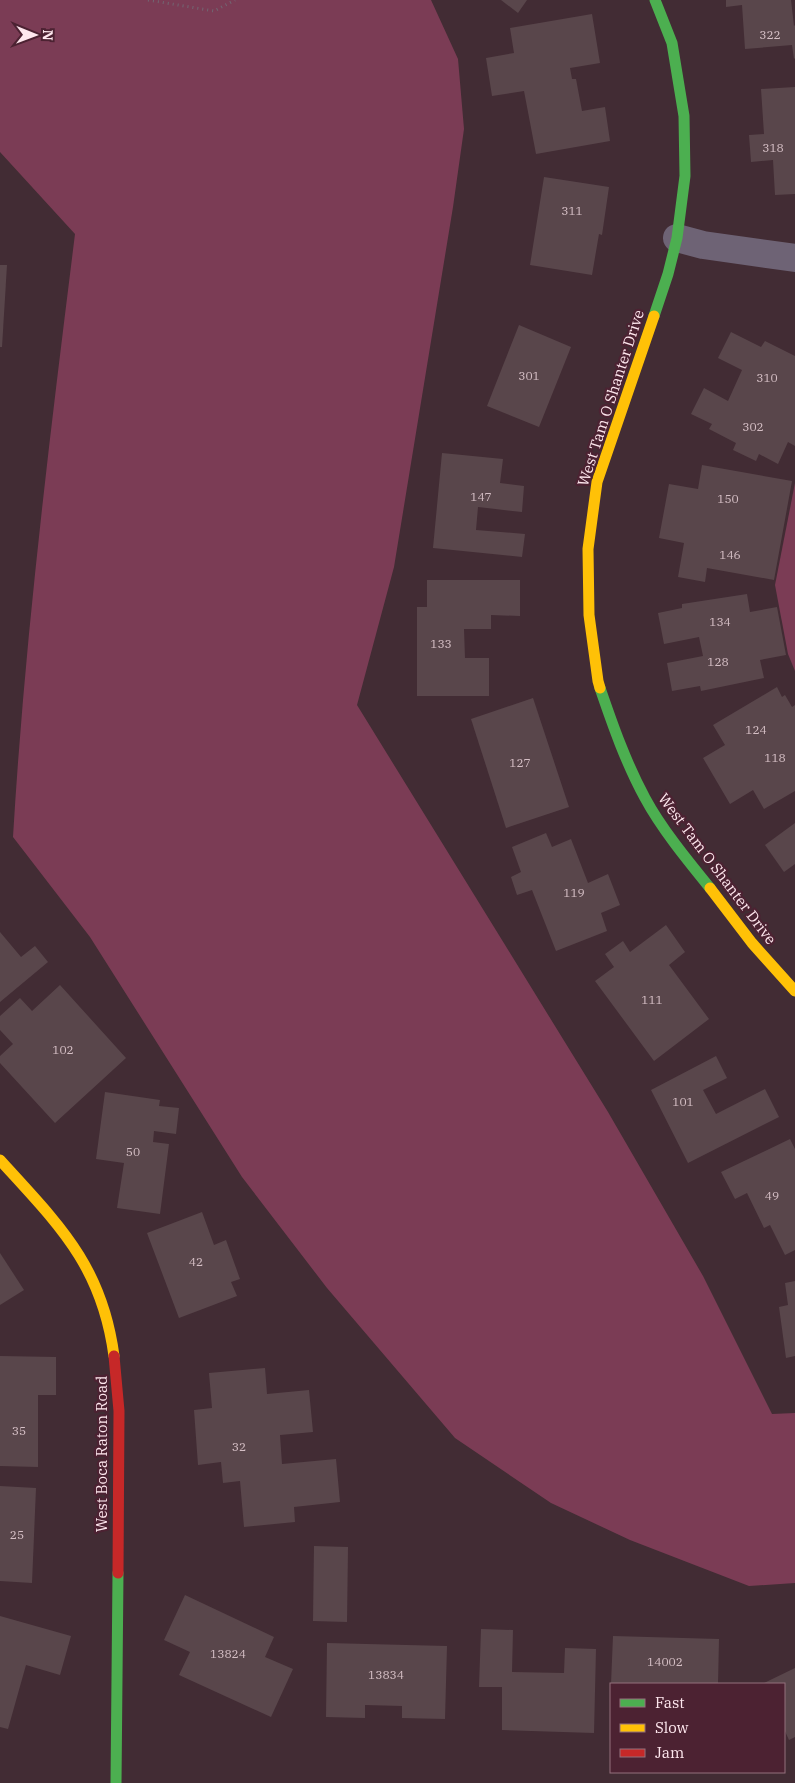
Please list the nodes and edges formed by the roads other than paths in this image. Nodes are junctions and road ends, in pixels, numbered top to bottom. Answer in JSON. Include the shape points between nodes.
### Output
{"nodes":[{"id":1,"x":656,"y":0,"type":"edge"},
{"id":2,"x":677,"y":238,"type":"junction"},
{"id":3,"x":795,"y":258,"type":"edge"},
{"id":4,"x":795,"y":991,"type":"edge"},
{"id":5,"x":0,"y":1160,"type":"edge"},
{"id":6,"x":116,"y":1783,"type":"edge"}],
"edges":[{"from":1,"to":2,"type":"street","name":"West Tam O Shanter Drive","via":[[672,43],[684,116],[685,176]]},
{"from":2,"to":3,"type":"street","via":[[703,245]]},
{"from":2,"to":4,"type":"street","name":"West Tam O Shanter Drive","via":[[668,274],[597,482],[588,549],[590,615],[598,681],[618,741],[645,799],[752,944]]},
{"from":5,"to":6,"type":"street","name":"West Boca Raton Road","via":[[50,1215],[82,1258],[100,1296],[117,1370]]}]}
